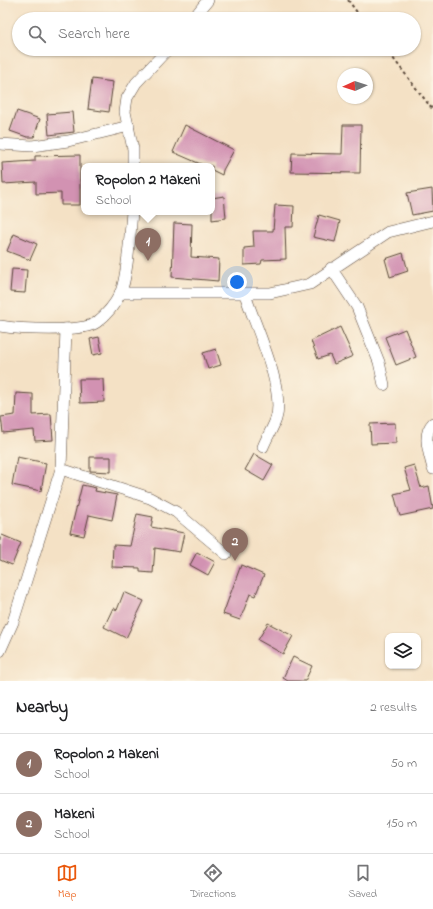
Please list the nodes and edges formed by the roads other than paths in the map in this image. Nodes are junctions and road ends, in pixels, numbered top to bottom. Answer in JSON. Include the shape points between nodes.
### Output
{"nodes":[{"id":1,"x":208,"y":0,"type":"edge"},
{"id":2,"x":199,"y":12,"type":"edge"},
{"id":3,"x":161,"y":56,"type":"edge"},
{"id":4,"x":129,"y":126,"type":"junction"},
{"id":5,"x":0,"y":144,"type":"edge"},
{"id":6,"x":133,"y":163,"type":"edge"},
{"id":7,"x":132,"y":215,"type":"edge"},
{"id":8,"x":433,"y":221,"type":"edge"},
{"id":9,"x":331,"y":268,"type":"junction"},
{"id":10,"x":120,"y":292,"type":"junction"},
{"id":11,"x":244,"y":294,"type":"junction"},
{"id":12,"x":0,"y":326,"type":"edge"},
{"id":13,"x":66,"y":328,"type":"junction"},
{"id":14,"x":384,"y":385,"type":"dead end"},
{"id":15,"x":433,"y":423,"type":"edge"},
{"id":16,"x":263,"y":447,"type":"dead end"},
{"id":17,"x":61,"y":469,"type":"junction"},
{"id":18,"x":433,"y":469,"type":"edge"},
{"id":19,"x":226,"y":554,"type":"dead end"},
{"id":20,"x":0,"y":651,"type":"edge"}],
"edges":[{"from":1,"to":2,"type":"street"},
{"from":3,"to":4,"type":"street","via":[[136,83],[127,98],[125,112]]},
{"from":4,"to":5,"type":"street","via":[[68,141],[32,146]]},
{"from":4,"to":6,"type":"street"},
{"from":7,"to":10,"type":"street","via":[[126,267]]},
{"from":8,"to":9,"type":"street","via":[[388,232]]},
{"from":9,"to":11,"type":"street","via":[[310,284],[270,293]]},
{"from":9,"to":14,"type":"street","via":[[357,307],[366,326]]},
{"from":10,"to":11,"type":"street"},
{"from":10,"to":13,"type":"street","via":[[111,308],[96,323]]},
{"from":11,"to":16,"type":"street","via":[[275,381],[278,407]]},
{"from":12,"to":13,"type":"street","via":[[22,329]]},
{"from":13,"to":17,"type":"street"},
{"from":15,"to":18,"type":"street","via":[[430,425],[426,441]]},
{"from":17,"to":19,"type":"street","via":[[150,498],[176,512]]},
{"from":17,"to":20,"type":"street","via":[[13,622]]}]}
